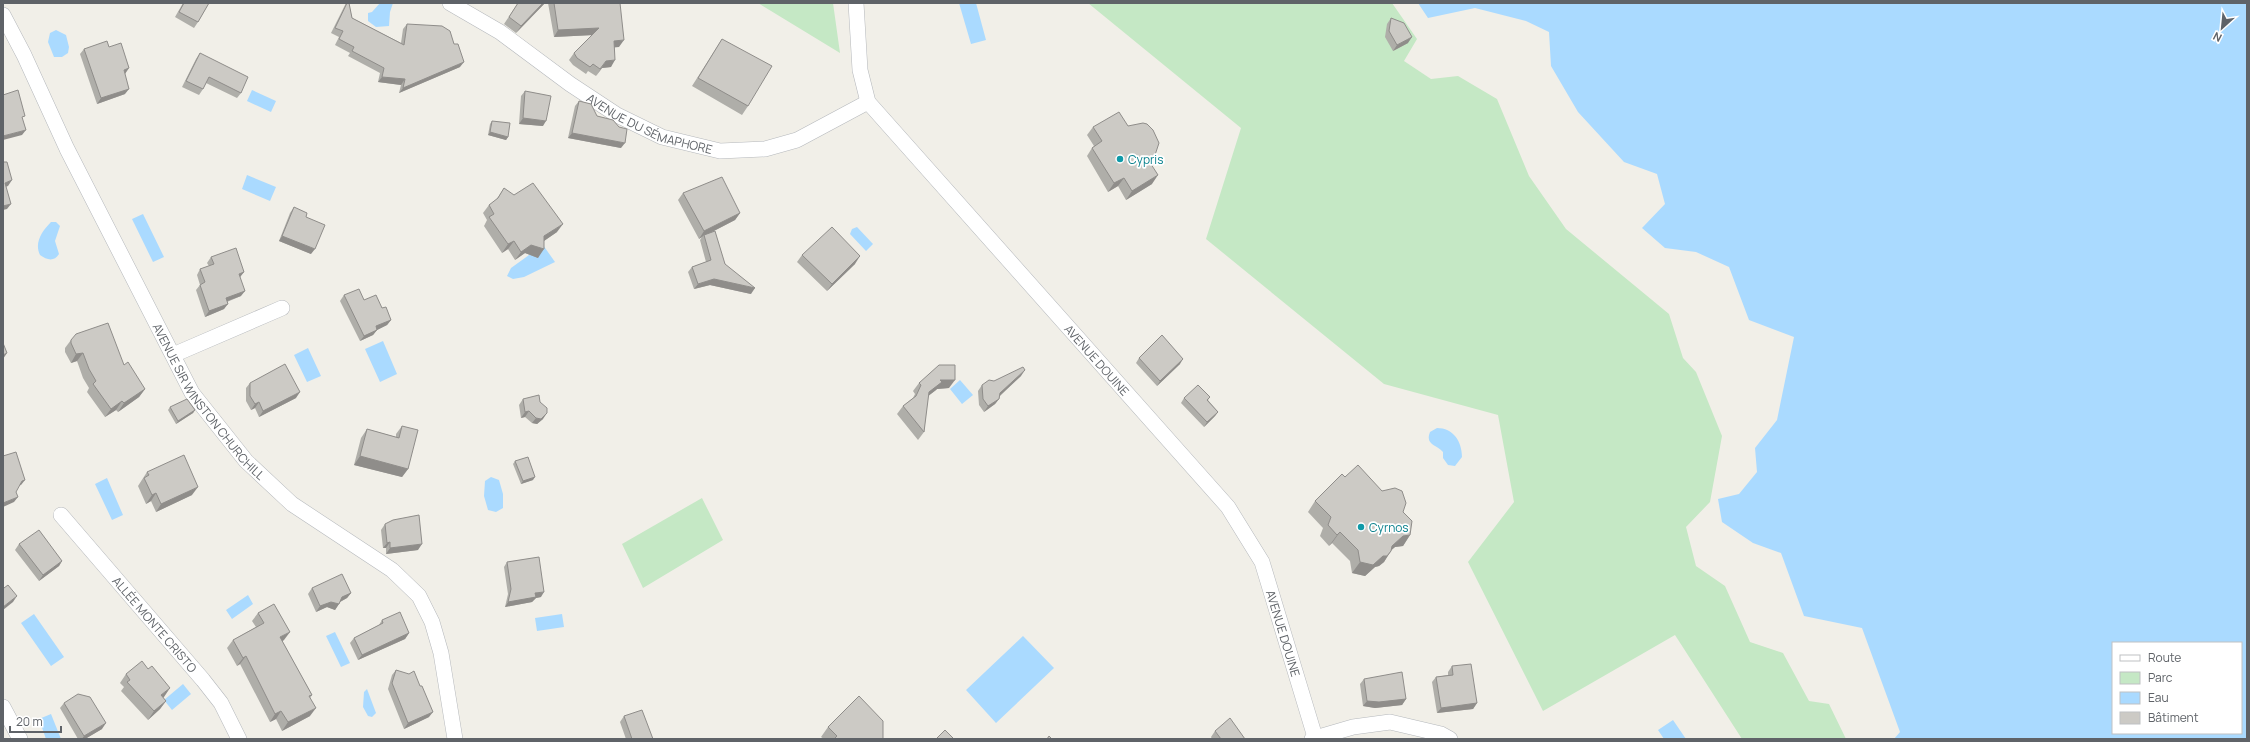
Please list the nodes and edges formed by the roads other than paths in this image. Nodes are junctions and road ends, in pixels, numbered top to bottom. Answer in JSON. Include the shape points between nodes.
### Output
{"nodes":[{"id":1,"x":450,"y":3,"type":"edge"},
{"id":2,"x":856,"y":3,"type":"edge"},
{"id":3,"x":3,"y":15,"type":"edge"},
{"id":4,"x":868,"y":102,"type":"junction"},
{"id":5,"x":282,"y":308,"type":"dead end"},
{"id":6,"x":173,"y":355,"type":"junction"},
{"id":7,"x":61,"y":514,"type":"dead end"},
{"id":8,"x":3,"y":707,"type":"edge"},
{"id":9,"x":1313,"y":738,"type":"edge"},
{"id":10,"x":20,"y":739,"type":"edge"},
{"id":11,"x":239,"y":739,"type":"edge"},
{"id":12,"x":455,"y":739,"type":"edge"},
{"id":13,"x":1450,"y":739,"type":"edge"}],
"edges":[{"from":1,"to":4,"type":"street","name":"AVENUE DU SÉMAPHORE","via":[[500,32],[617,115],[662,137],[712,150],[765,149],[798,140]]},
{"from":2,"to":4,"type":"street","name":"AVENUE DOUINE","via":[[860,70]]},
{"from":3,"to":6,"type":"street","name":"AVENUE SIR WINSTON CHURCHILL","via":[[67,149]]},
{"from":4,"to":9,"type":"street","name":"AVENUE DOUINE","via":[[1228,507],[1262,562]]},
{"from":5,"to":6,"type":"street"},
{"from":6,"to":12,"type":"street","name":"AVENUE SIR WINSTON CHURCHILL","via":[[192,393],[246,461],[292,504],[392,570],[419,596],[432,622],[441,654]]},
{"from":7,"to":11,"type":"street","name":"ALLÉE MONTE CRISTO","via":[[203,680],[221,703]]},
{"from":8,"to":10,"type":"street"},
{"from":9,"to":13,"type":"street","via":[[1353,727],[1390,722],[1441,734]]}]}
